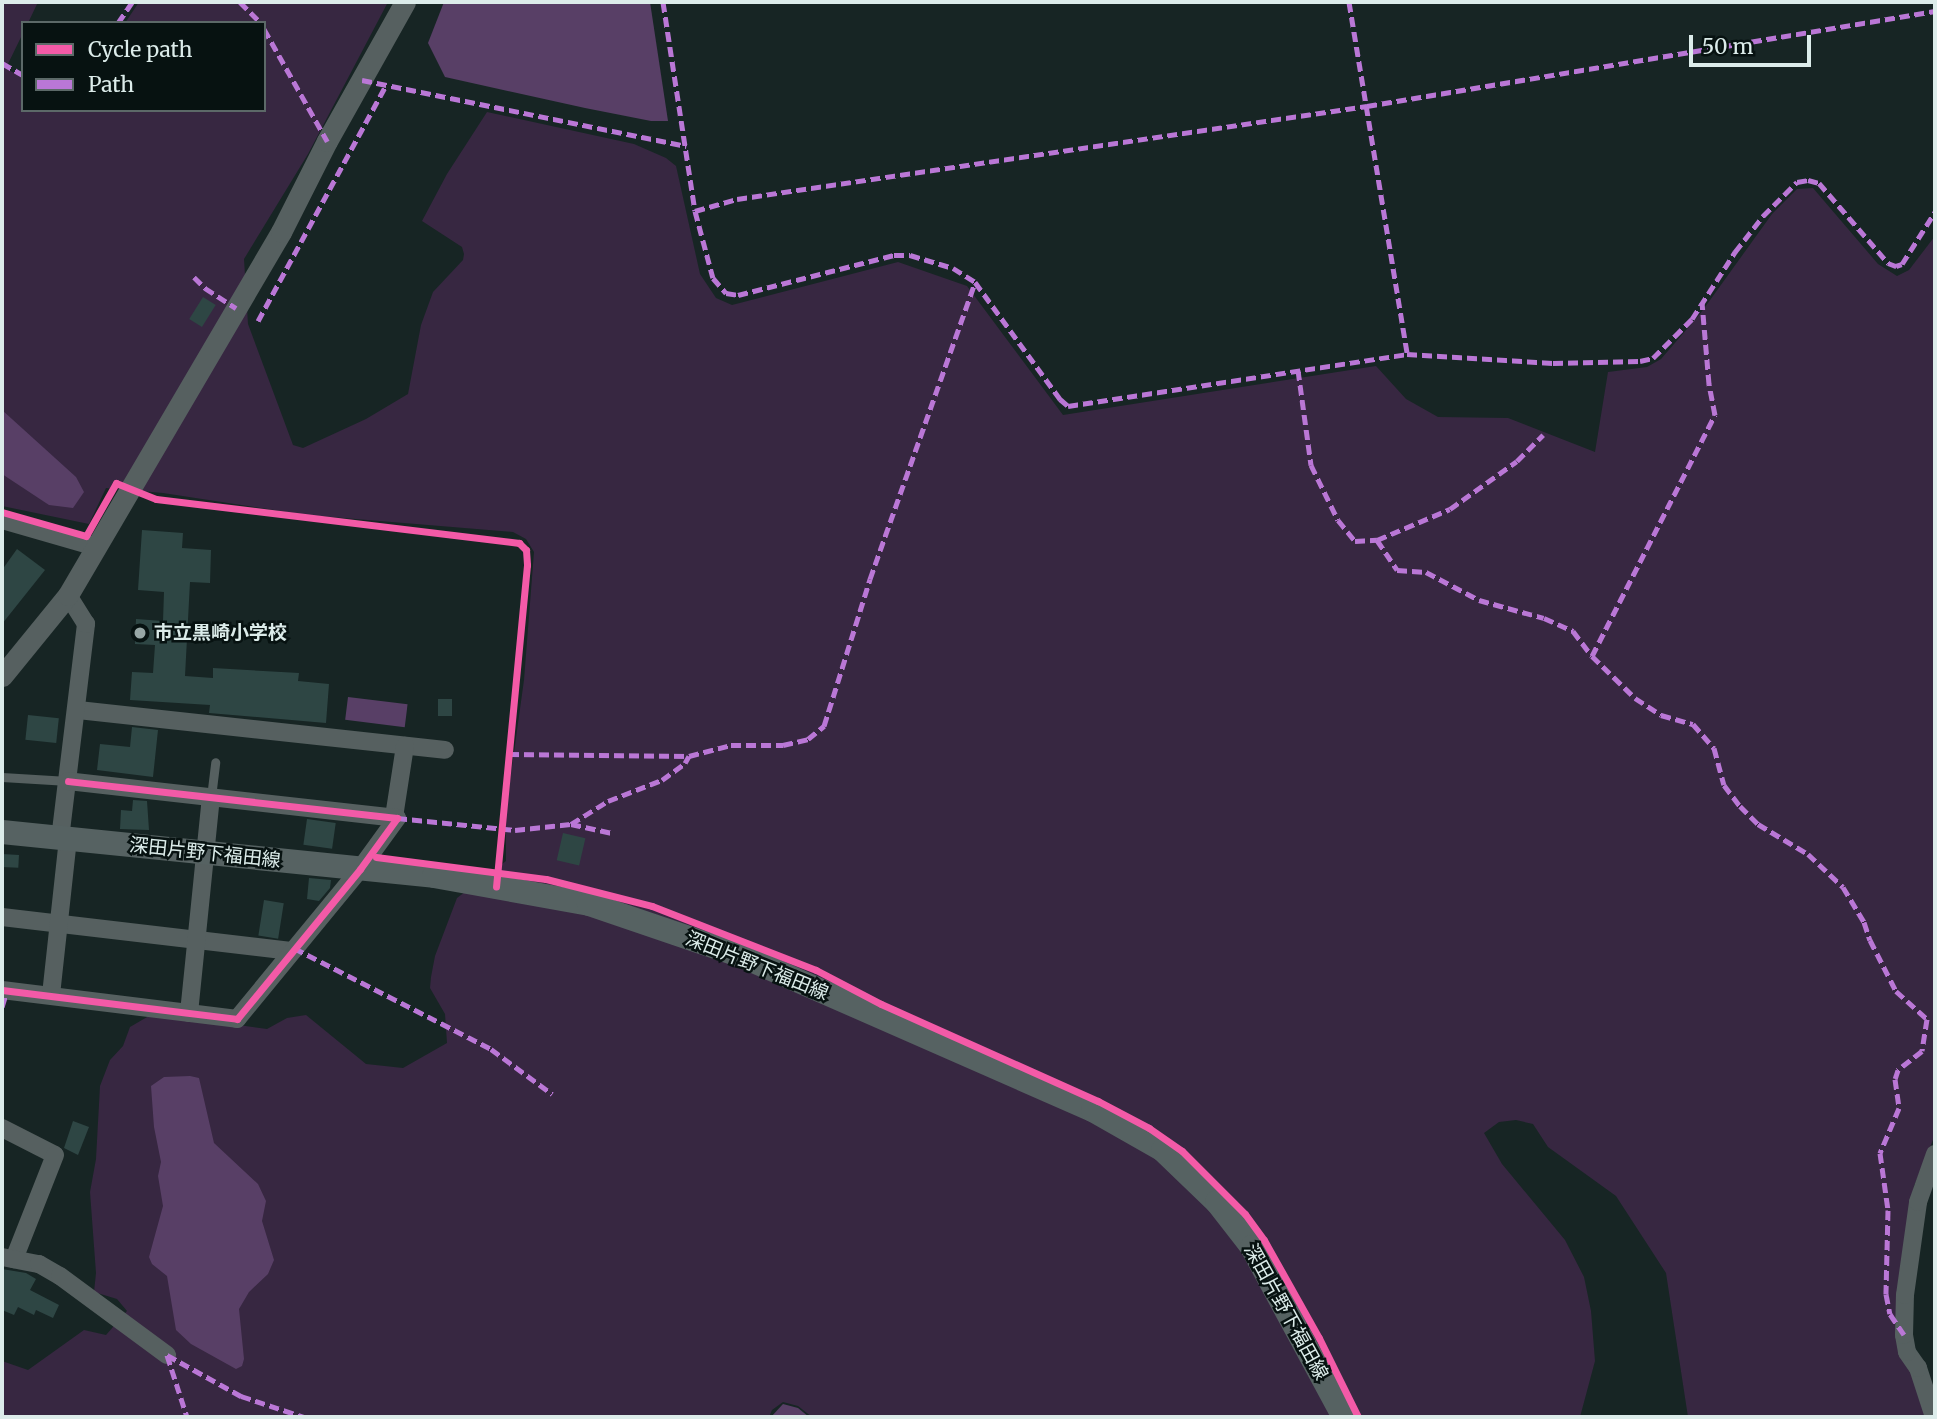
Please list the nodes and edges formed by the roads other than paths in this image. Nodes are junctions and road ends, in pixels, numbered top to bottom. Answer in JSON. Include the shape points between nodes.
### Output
{"nodes":[{"id":1,"x":405,"y":2,"type":"edge"},
{"id":2,"x":2,"y":520,"type":"edge"},
{"id":3,"x":96,"y":547,"type":"junction"},
{"id":4,"x":68,"y":595,"type":"junction"},
{"id":5,"x":2,"y":675,"type":"edge"},
{"id":6,"x":78,"y":710,"type":"junction"},
{"id":7,"x":405,"y":746,"type":"junction"},
{"id":8,"x":445,"y":750,"type":"dead end"},
{"id":9,"x":215,"y":762,"type":"dead end"},
{"id":10,"x":2,"y":777,"type":"edge"},
{"id":11,"x":68,"y":781,"type":"junction"},
{"id":12,"x":211,"y":797,"type":"junction"},
{"id":13,"x":394,"y":817,"type":"junction"},
{"id":14,"x":2,"y":832,"type":"edge"},
{"id":15,"x":64,"y":839,"type":"junction"},
{"id":16,"x":206,"y":853,"type":"junction"},
{"id":17,"x":360,"y":869,"type":"junction"},
{"id":18,"x":2,"y":917,"type":"edge"},
{"id":19,"x":58,"y":924,"type":"junction"},
{"id":20,"x":198,"y":941,"type":"junction"},
{"id":21,"x":290,"y":951,"type":"junction"},
{"id":22,"x":2,"y":990,"type":"edge"},
{"id":23,"x":51,"y":995,"type":"junction"},
{"id":24,"x":189,"y":1013,"type":"junction"},
{"id":25,"x":2,"y":1128,"type":"edge"},
{"id":26,"x":1935,"y":1154,"type":"edge"},
{"id":27,"x":8,"y":1258,"type":"edge"},
{"id":28,"x":167,"y":1355,"type":"dead end"},
{"id":29,"x":1344,"y":1417,"type":"edge"},
{"id":30,"x":1934,"y":1417,"type":"edge"}],
"edges":[{"from":1,"to":3,"type":"street","via":[[281,232]]},
{"from":2,"to":3,"type":"street"},
{"from":3,"to":4,"type":"street"},
{"from":4,"to":5,"type":"street"},
{"from":4,"to":6,"type":"street","via":[[86,624]]},
{"from":6,"to":7,"type":"street"},
{"from":6,"to":11,"type":"street"},
{"from":7,"to":8,"type":"street"},
{"from":7,"to":13,"type":"street"},
{"from":9,"to":12,"type":"lane"},
{"from":10,"to":11,"type":"lane"},
{"from":11,"to":12,"type":"street"},
{"from":11,"to":15,"type":"street"},
{"from":12,"to":13,"type":"street"},
{"from":12,"to":16,"type":"street"},
{"from":13,"to":17,"type":"street"},
{"from":14,"to":15,"type":"main road","name":"深田片野下福田線"},
{"from":15,"to":16,"type":"main road","name":"深田片野下福田線"},
{"from":15,"to":19,"type":"street"},
{"from":16,"to":17,"type":"main road","name":"深田片野下福田線"},
{"from":16,"to":20,"type":"street"},
{"from":17,"to":21,"type":"street"},
{"from":17,"to":29,"type":"main road","name":"深田片野下福田線","via":[[434,876],[589,904],[742,957],[1093,1111],[1163,1150],[1217,1202],[1252,1247]]},
{"from":18,"to":19,"type":"street"},
{"from":19,"to":20,"type":"street"},
{"from":19,"to":23,"type":"street"},
{"from":20,"to":21,"type":"street"},
{"from":20,"to":24,"type":"street"},
{"from":21,"to":24,"type":"street","via":[[237,1019]]},
{"from":22,"to":23,"type":"street"},
{"from":23,"to":24,"type":"street"},
{"from":25,"to":27,"type":"street","via":[[55,1155]]},
{"from":26,"to":30,"type":"street","via":[[1918,1202],[1904,1335]]},
{"from":27,"to":28,"type":"street","via":[[39,1265],[60,1276]]}]}
